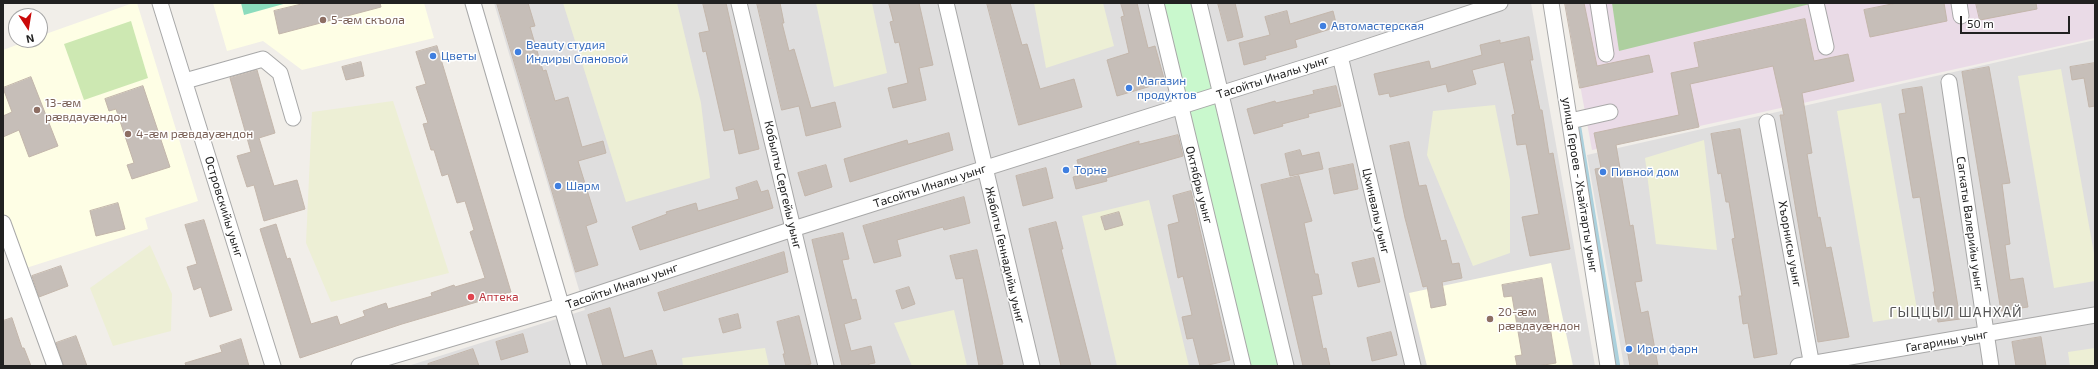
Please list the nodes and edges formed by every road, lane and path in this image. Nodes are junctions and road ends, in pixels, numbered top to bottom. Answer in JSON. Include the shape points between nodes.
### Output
{"nodes":[{"id":1,"x":160,"y":3,"type":"edge"},
{"id":2,"x":473,"y":3,"type":"edge"},
{"id":3,"x":739,"y":3,"type":"edge"},
{"id":4,"x":946,"y":3,"type":"edge"},
{"id":5,"x":1156,"y":3,"type":"edge"},
{"id":6,"x":1199,"y":3,"type":"edge"},
{"id":7,"x":1500,"y":3,"type":"edge"},
{"id":8,"x":1551,"y":3,"type":"edge"},
{"id":9,"x":1598,"y":3,"type":"edge"},
{"id":10,"x":1816,"y":3,"type":"edge"},
{"id":11,"x":1826,"y":46,"type":"dead end"},
{"id":12,"x":1606,"y":54,"type":"dead end"},
{"id":13,"x":1340,"y":56,"type":"junction"},
{"id":14,"x":185,"y":82,"type":"junction"},
{"id":15,"x":1949,"y":82,"type":"dead end"},
{"id":16,"x":1221,"y":94,"type":"junction"},
{"id":17,"x":1180,"y":106,"type":"junction"},
{"id":18,"x":1610,"y":112,"type":"dead end"},
{"id":19,"x":292,"y":118,"type":"dead end"},
{"id":20,"x":1570,"y":121,"type":"junction"},
{"id":21,"x":1767,"y":122,"type":"dead end"},
{"id":22,"x":985,"y":168,"type":"junction"},
{"id":23,"x":3,"y":223,"type":"edge"},
{"id":24,"x":793,"y":229,"type":"junction"},
{"id":25,"x":7,"y":245,"type":"edge"},
{"id":26,"x":561,"y":306,"type":"junction"},
{"id":27,"x":2095,"y":315,"type":"edge"},
{"id":28,"x":1986,"y":335,"type":"junction"},
{"id":29,"x":1808,"y":365,"type":"edge"},
{"id":30,"x":55,"y":366,"type":"edge"},
{"id":31,"x":273,"y":366,"type":"edge"},
{"id":32,"x":359,"y":366,"type":"edge"},
{"id":33,"x":579,"y":366,"type":"edge"},
{"id":34,"x":826,"y":366,"type":"edge"},
{"id":35,"x":1032,"y":366,"type":"edge"},
{"id":36,"x":1243,"y":366,"type":"edge"},
{"id":37,"x":1286,"y":366,"type":"edge"},
{"id":38,"x":1412,"y":366,"type":"edge"},
{"id":39,"x":1608,"y":366,"type":"edge"},
{"id":40,"x":1991,"y":366,"type":"edge"}],
"edges":[{"from":1,"to":14,"type":"street","name":"Островскийы уынг"},
{"from":2,"to":26,"type":"street"},
{"from":3,"to":24,"type":"street","name":"Кобылты Сергейы уынг"},
{"from":4,"to":22,"type":"street","name":"Жабиты Геннадийы уынг"},
{"from":5,"to":17,"type":"street","name":"Октябры уынг"},
{"from":6,"to":16,"type":"street"},
{"from":7,"to":13,"type":"street","name":"Тасойты Иналы уынг"},
{"from":8,"to":20,"type":"street","name":"улица Героев - Хъайтарты уынг"},
{"from":9,"to":12,"type":"street"},
{"from":10,"to":11,"type":"street"},
{"from":13,"to":16,"type":"street","name":"Тасойты Иналы уынг"},
{"from":13,"to":38,"type":"street","name":"Цхинвалы уынг"},
{"from":14,"to":19,"type":"street","via":[[263,59],[280,73]]},
{"from":14,"to":31,"type":"street","name":"Островскийы уынг"},
{"from":15,"to":28,"type":"street","name":"Сагкаты Валерийы уынг"},
{"from":16,"to":17,"type":"street","name":"Тасойты Иналы уынг"},
{"from":16,"to":37,"type":"street"},
{"from":17,"to":22,"type":"street","name":"Тасойты Иналы уынг"},
{"from":17,"to":36,"type":"street","name":"Октябры уынг"},
{"from":18,"to":20,"type":"street"},
{"from":20,"to":39,"type":"street","name":"улица Героев - Хъайтарты уынг"},
{"from":21,"to":29,"type":"street","name":"Хъорнисы уынг"},
{"from":22,"to":24,"type":"street","name":"Тасойты Иналы уынг"},
{"from":22,"to":35,"type":"street","name":"Жабиты Геннадийы уынг"},
{"from":23,"to":25,"type":"street"},
{"from":24,"to":26,"type":"street","name":"Тасойты Иналы уынг"},
{"from":24,"to":34,"type":"street","name":"Кобылты Сергейы уынг"},
{"from":25,"to":30,"type":"street"},
{"from":26,"to":32,"type":"street","name":"Тасойты Иналы уынг"},
{"from":26,"to":33,"type":"street"},
{"from":27,"to":28,"type":"street","name":"Гагарины уынг"},
{"from":28,"to":29,"type":"street","name":"Гагарины уынг"},
{"from":28,"to":40,"type":"street","name":"Сагкаты Валерийы уынг"}]}
